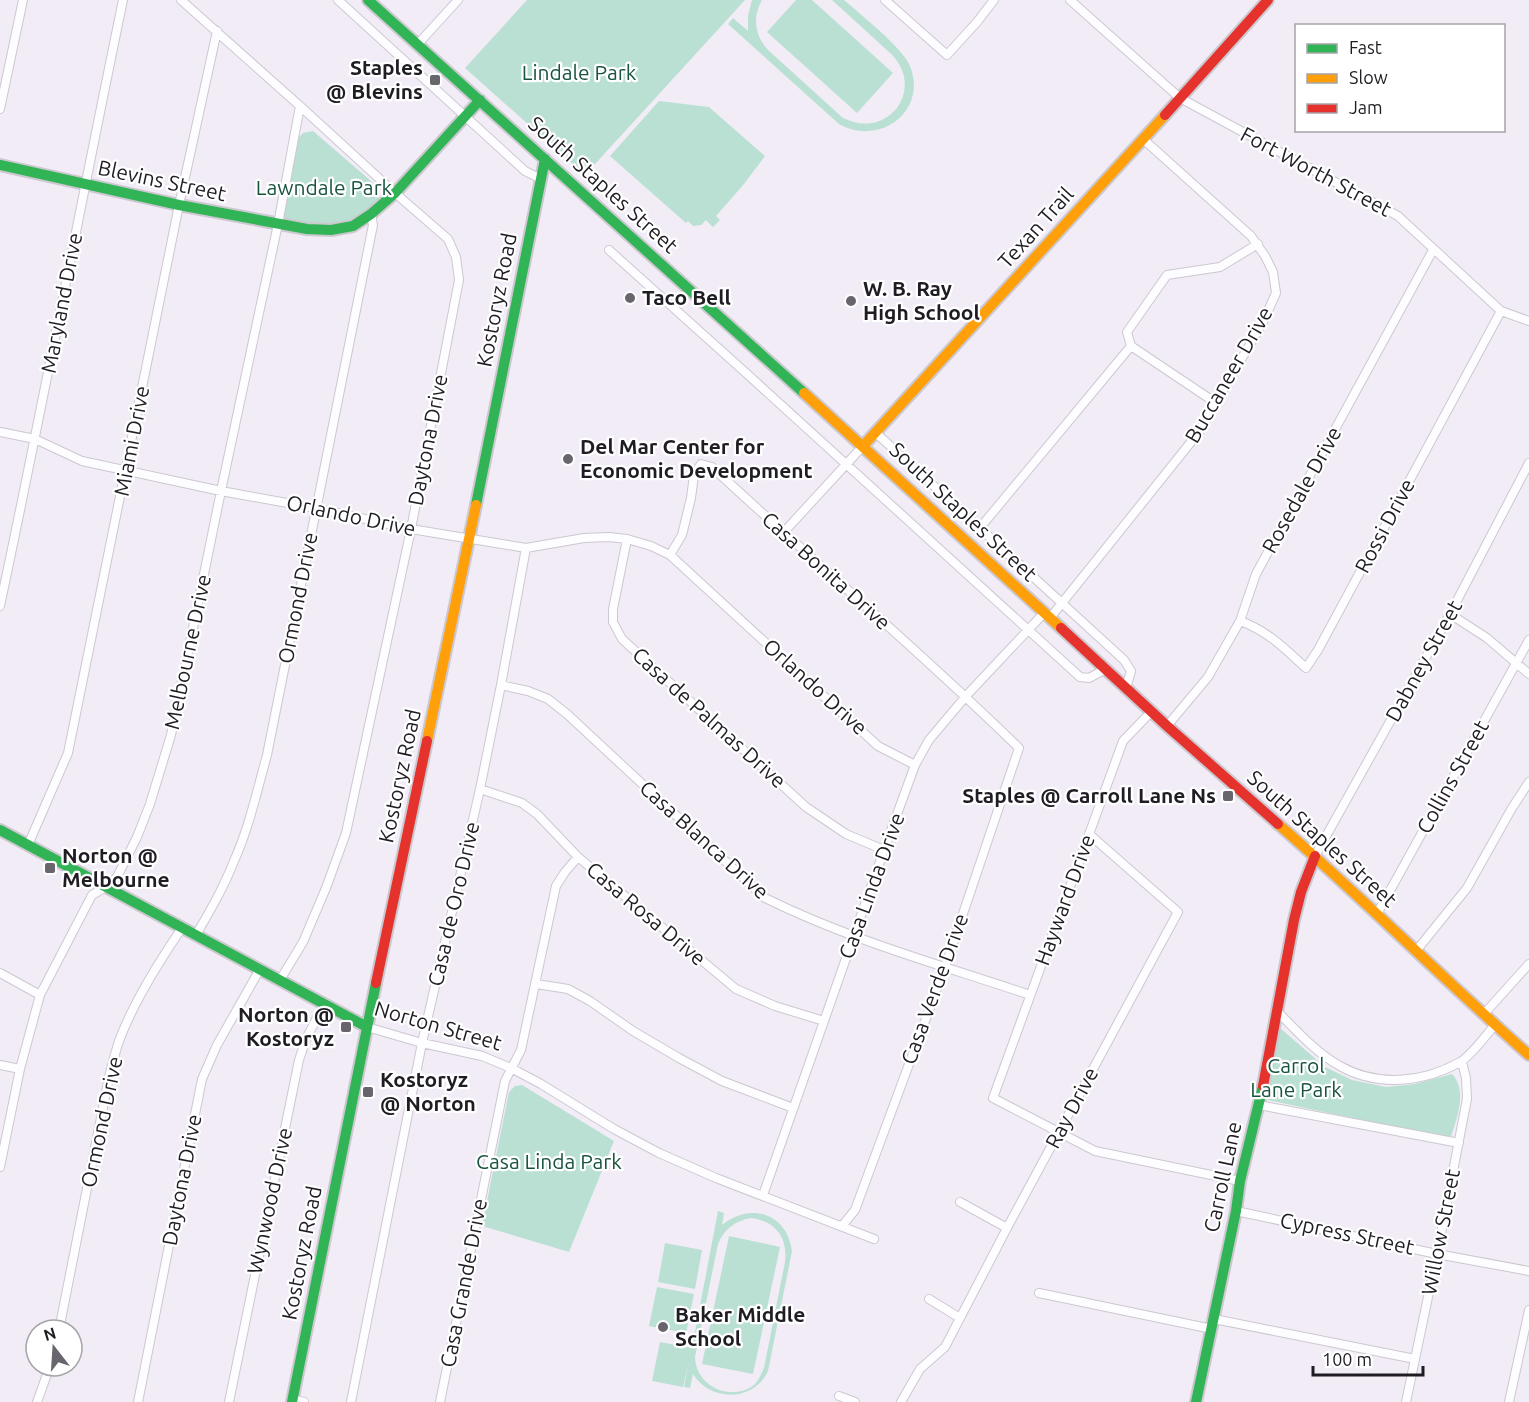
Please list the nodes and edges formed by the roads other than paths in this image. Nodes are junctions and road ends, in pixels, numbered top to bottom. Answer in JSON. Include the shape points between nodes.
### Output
{"nodes":[{"id":1,"x":23,"y":0,"type":"edge"},
{"id":2,"x":123,"y":0,"type":"edge"},
{"id":3,"x":181,"y":0,"type":"edge"},
{"id":4,"x":338,"y":0,"type":"edge"},
{"id":5,"x":368,"y":0,"type":"edge"},
{"id":6,"x":458,"y":0,"type":"edge"},
{"id":7,"x":885,"y":0,"type":"edge"},
{"id":8,"x":994,"y":0,"type":"edge"},
{"id":9,"x":1070,"y":0,"type":"edge"},
{"id":10,"x":1268,"y":0,"type":"edge"},
{"id":11,"x":217,"y":32,"type":"junction"},
{"id":12,"x":417,"y":45,"type":"junction"},
{"id":13,"x":1180,"y":98,"type":"junction"},
{"id":14,"x":480,"y":100,"type":"junction"},
{"id":15,"x":300,"y":106,"type":"junction"},
{"id":16,"x":0,"y":109,"type":"edge"},
{"id":17,"x":465,"y":117,"type":"junction"},
{"id":18,"x":1143,"y":139,"type":"junction"},
{"id":19,"x":545,"y":159,"type":"junction"},
{"id":20,"x":0,"y":165,"type":"edge"},
{"id":21,"x":541,"y":179,"type":"junction"},
{"id":22,"x":85,"y":184,"type":"junction"},
{"id":23,"x":395,"y":193,"type":"junction"},
{"id":24,"x":179,"y":205,"type":"junction"},
{"id":25,"x":371,"y":214,"type":"junction"},
{"id":26,"x":278,"y":224,"type":"junction"},
{"id":27,"x":1258,"y":244,"type":"junction"},
{"id":28,"x":609,"y":250,"type":"dead end"},
{"id":29,"x":1433,"y":250,"type":"junction"},
{"id":30,"x":1501,"y":311,"type":"junction"},
{"id":31,"x":1529,"y":321,"type":"edge"},
{"id":32,"x":1131,"y":346,"type":"junction"},
{"id":33,"x":1216,"y":403,"type":"junction"},
{"id":34,"x":0,"y":432,"type":"edge"},
{"id":35,"x":876,"y":433,"type":"junction"},
{"id":36,"x":35,"y":439,"type":"junction"},
{"id":37,"x":863,"y":446,"type":"junction"},
{"id":38,"x":1529,"y":463,"type":"edge"},
{"id":39,"x":846,"y":465,"type":"junction"},
{"id":40,"x":126,"y":471,"type":"junction"},
{"id":41,"x":220,"y":491,"type":"junction"},
{"id":42,"x":315,"y":508,"type":"junction"},
{"id":43,"x":411,"y":529,"type":"junction"},
{"id":44,"x":979,"y":529,"type":"junction"},
{"id":45,"x":783,"y":533,"type":"junction"},
{"id":46,"x":469,"y":539,"type":"junction"},
{"id":47,"x":627,"y":539,"type":"junction"},
{"id":48,"x":526,"y":548,"type":"junction"},
{"id":49,"x":670,"y":555,"type":"junction"},
{"id":50,"x":1062,"y":604,"type":"junction"},
{"id":51,"x":0,"y":606,"type":"edge"},
{"id":52,"x":1450,"y":614,"type":"junction"},
{"id":53,"x":1047,"y":616,"type":"junction"},
{"id":54,"x":1240,"y":621,"type":"junction"},
{"id":55,"x":1028,"y":630,"type":"junction"},
{"id":56,"x":1529,"y":640,"type":"edge"},
{"id":57,"x":1517,"y":663,"type":"junction"},
{"id":58,"x":1106,"y":669,"type":"junction"},
{"id":59,"x":1529,"y":674,"type":"edge"},
{"id":60,"x":501,"y":685,"type":"junction"},
{"id":61,"x":1126,"y":688,"type":"junction"},
{"id":62,"x":966,"y":696,"type":"junction"},
{"id":63,"x":1152,"y":712,"type":"junction"},
{"id":64,"x":1167,"y":726,"type":"junction"},
{"id":65,"x":1019,"y":748,"type":"joint"},
{"id":66,"x":915,"y":765,"type":"junction"},
{"id":67,"x":1529,"y":782,"type":"edge"},
{"id":68,"x":480,"y":789,"type":"junction"},
{"id":69,"x":0,"y":830,"type":"edge"},
{"id":70,"x":1089,"y":834,"type":"junction"},
{"id":71,"x":28,"y":845,"type":"junction"},
{"id":72,"x":884,"y":850,"type":"junction"},
{"id":73,"x":1315,"y":856,"type":"junction"},
{"id":74,"x":578,"y":857,"type":"junction"},
{"id":75,"x":106,"y":887,"type":"junction"},
{"id":76,"x":1377,"y":914,"type":"junction"},
{"id":77,"x":182,"y":928,"type":"junction"},
{"id":78,"x":196,"y":935,"type":"junction"},
{"id":79,"x":854,"y":936,"type":"junction"},
{"id":80,"x":1416,"y":951,"type":"junction"},
{"id":81,"x":1529,"y":964,"type":"edge"},
{"id":82,"x":945,"y":966,"type":"junction"},
{"id":83,"x":260,"y":969,"type":"junction"},
{"id":84,"x":0,"y":973,"type":"edge"},
{"id":85,"x":280,"y":980,"type":"junction"},
{"id":86,"x":536,"y":984,"type":"junction"},
{"id":87,"x":40,"y":995,"type":"junction"},
{"id":88,"x":1030,"y":996,"type":"junction"},
{"id":89,"x":324,"y":1004,"type":"junction"},
{"id":90,"x":1277,"y":1011,"type":"junction"},
{"id":91,"x":1484,"y":1014,"type":"junction"},
{"id":92,"x":824,"y":1021,"type":"junction"},
{"id":93,"x":1495,"y":1025,"type":"junction"},
{"id":94,"x":368,"y":1027,"type":"junction"},
{"id":95,"x":422,"y":1043,"type":"junction"},
{"id":96,"x":1529,"y":1055,"type":"edge"},
{"id":97,"x":1462,"y":1062,"type":"junction"},
{"id":98,"x":0,"y":1065,"type":"edge"},
{"id":99,"x":511,"y":1068,"type":"junction"},
{"id":100,"x":20,"y":1069,"type":"junction"},
{"id":101,"x":1259,"y":1105,"type":"junction"},
{"id":102,"x":793,"y":1108,"type":"junction"},
{"id":103,"x":1059,"y":1132,"type":"junction"},
{"id":104,"x":1459,"y":1143,"type":"junction"},
{"id":105,"x":0,"y":1167,"type":"edge"},
{"id":106,"x":1240,"y":1181,"type":"junction"},
{"id":107,"x":763,"y":1195,"type":"junction"},
{"id":108,"x":960,"y":1202,"type":"dead end"},
{"id":109,"x":1236,"y":1211,"type":"junction"},
{"id":110,"x":842,"y":1226,"type":"junction"},
{"id":111,"x":1007,"y":1228,"type":"junction"},
{"id":112,"x":874,"y":1239,"type":"dead end"},
{"id":113,"x":1437,"y":1254,"type":"junction"},
{"id":114,"x":1529,"y":1271,"type":"edge"},
{"id":115,"x":1039,"y":1293,"type":"dead end"},
{"id":116,"x":929,"y":1299,"type":"dead end"},
{"id":117,"x":1529,"y":1310,"type":"edge"},
{"id":118,"x":61,"y":1318,"type":"edge"},
{"id":119,"x":960,"y":1318,"type":"junction"},
{"id":120,"x":1213,"y":1324,"type":"junction"},
{"id":121,"x":1415,"y":1359,"type":"junction"},
{"id":122,"x":46,"y":1378,"type":"edge"},
{"id":123,"x":839,"y":1396,"type":"dead end"},
{"id":124,"x":292,"y":1400,"type":"edge"},
{"id":125,"x":37,"y":1402,"type":"edge"},
{"id":126,"x":138,"y":1402,"type":"edge"},
{"id":127,"x":229,"y":1402,"type":"edge"},
{"id":128,"x":304,"y":1402,"type":"edge"},
{"id":129,"x":351,"y":1402,"type":"edge"},
{"id":130,"x":440,"y":1402,"type":"edge"},
{"id":131,"x":855,"y":1402,"type":"edge"},
{"id":132,"x":901,"y":1402,"type":"edge"},
{"id":133,"x":1196,"y":1402,"type":"edge"},
{"id":134,"x":1406,"y":1402,"type":"edge"},
{"id":135,"x":1509,"y":1402,"type":"edge"}],
"edges":[{"from":1,"to":16,"type":"street"},
{"from":2,"to":22,"type":"street","name":"Maryland Drive"},
{"from":3,"to":11,"type":"street","name":"Daytona Drive"},
{"from":4,"to":17,"type":"street"},
{"from":5,"to":12,"type":"main road","name":"South Staples Street"},
{"from":6,"to":12,"type":"street"},
{"from":7,"to":8,"type":"street","via":[[947,55]]},
{"from":9,"to":13,"type":"street","name":"Fort Worth Street"},
{"from":10,"to":13,"type":"main road","name":"Texan Trail"},
{"from":11,"to":15,"type":"street","name":"Daytona Drive"},
{"from":11,"to":24,"type":"street","name":"Miami Drive"},
{"from":12,"to":14,"type":"main road","name":"South Staples Street"},
{"from":13,"to":18,"type":"main road","name":"Texan Trail"},
{"from":13,"to":29,"type":"street","name":"Fort Worth Street","via":[[1398,216]]},
{"from":14,"to":17,"type":"main road","name":"Blevins Street"},
{"from":14,"to":19,"type":"main road","name":"South Staples Street"},
{"from":15,"to":23,"type":"street","name":"Daytona Drive"},
{"from":15,"to":26,"type":"street","name":"Melbourne Drive"},
{"from":17,"to":21,"type":"street","via":[[525,171]]},
{"from":17,"to":23,"type":"main road","name":"Blevins Street"},
{"from":18,"to":27,"type":"street","name":"Buccaneer Drive"},
{"from":18,"to":35,"type":"main road","name":"Texan Trail"},
{"from":19,"to":21,"type":"main road","name":"Kostoryz Road"},
{"from":19,"to":37,"type":"main road","name":"South Staples Street"},
{"from":20,"to":22,"type":"main road","name":"Blevins Street"},
{"from":21,"to":46,"type":"main road","name":"Kostoryz Road"},
{"from":22,"to":24,"type":"main road","name":"Blevins Street"},
{"from":22,"to":36,"type":"street","name":"Maryland Drive"},
{"from":23,"to":25,"type":"main road","name":"Blevins Street"},
{"from":23,"to":43,"type":"street","name":"Daytona Drive","via":[[448,239],[456,257],[459,280]]},
{"from":24,"to":26,"type":"main road","name":"Blevins Street"},
{"from":24,"to":40,"type":"street","name":"Miami Drive"},
{"from":25,"to":26,"type":"main road","name":"Blevins Street","via":[[353,226],[331,230]]},
{"from":25,"to":42,"type":"street","name":"Ormond Drive","via":[[373,225]]},
{"from":26,"to":41,"type":"street","name":"Melbourne Drive"},
{"from":27,"to":32,"type":"street","via":[[1220,267],[1167,275],[1127,332]]},
{"from":27,"to":33,"type":"street","name":"Buccaneer Drive","via":[[1273,272],[1276,293]]},
{"from":28,"to":39,"type":"street"},
{"from":29,"to":30,"type":"street","name":"Fort Worth Street"},
{"from":29,"to":54,"type":"street","name":"Rosedale Drive","via":[[1256,574]]},
{"from":30,"to":31,"type":"street","name":"Fort Worth Street"},
{"from":30,"to":54,"type":"street","name":"Rossi Drive","via":[[1306,668],[1272,638]]},
{"from":32,"to":33,"type":"street"},
{"from":32,"to":44,"type":"street"},
{"from":33,"to":50,"type":"street","name":"Buccaneer Drive","via":[[1199,432]]},
{"from":34,"to":36,"type":"street","name":"Orlando Drive"},
{"from":35,"to":37,"type":"main road","name":"Texan Trail"},
{"from":35,"to":44,"type":"street"},
{"from":36,"to":40,"type":"street","name":"Orlando Drive","via":[[82,461]]},
{"from":36,"to":51,"type":"street","name":"Maryland Drive"},
{"from":37,"to":39,"type":"street","name":"Texan Trail"},
{"from":37,"to":53,"type":"main road","name":"South Staples Street"},
{"from":38,"to":52,"type":"street","name":"Dabney Street"},
{"from":39,"to":45,"type":"street","name":"Texan Trail"},
{"from":39,"to":55,"type":"street"},
{"from":40,"to":41,"type":"street","name":"Orlando Drive"},
{"from":40,"to":71,"type":"street","name":"Miami Drive","via":[[68,753]]},
{"from":41,"to":42,"type":"street","name":"Orlando Drive"},
{"from":41,"to":75,"type":"street","name":"Melbourne Drive","via":[[171,735],[137,837],[117,878]]},
{"from":42,"to":43,"type":"street","name":"Orlando Drive"},
{"from":42,"to":78,"type":"street","name":"Ormond Drive","via":[[267,755],[253,807],[235,861]]},
{"from":43,"to":46,"type":"street","name":"Orlando Drive"},
{"from":43,"to":85,"type":"street","name":"Daytona Drive","via":[[346,833],[303,942]]},
{"from":44,"to":50,"type":"street"},
{"from":45,"to":49,"type":"street","name":"Casa Bonita Drive","via":[[712,467],[701,464],[694,476],[682,534]]},
{"from":45,"to":62,"type":"street","name":"Casa Bonita Drive"},
{"from":46,"to":48,"type":"street","name":"Orlando Drive"},
{"from":46,"to":94,"type":"main road","name":"Kostoryz Road"},
{"from":47,"to":48,"type":"street","name":"Orlando Drive","via":[[584,538]]},
{"from":47,"to":49,"type":"street","name":"Orlando Drive"},
{"from":47,"to":72,"type":"street","name":"Casa de Palmas Drive","via":[[613,609],[613,622],[622,639],[806,807],[846,834]]},
{"from":48,"to":60,"type":"street","name":"Casa de Oro Drive"},
{"from":49,"to":66,"type":"street","name":"Orlando Drive","via":[[878,746]]},
{"from":50,"to":53,"type":"street","name":"Buccaneer Drive"},
{"from":50,"to":61,"type":"street","via":[[1124,660],[1131,671]]},
{"from":52,"to":57,"type":"street"},
{"from":52,"to":73,"type":"street","name":"Dabney Street"},
{"from":53,"to":55,"type":"street","name":"Casa Linda Drive"},
{"from":53,"to":58,"type":"main road","name":"South Staples Street"},
{"from":54,"to":64,"type":"street","name":"Rosedale Drive","via":[[1208,677]]},
{"from":55,"to":58,"type":"street","via":[[1080,677],[1089,678]]},
{"from":55,"to":62,"type":"street","name":"Casa Linda Drive"},
{"from":56,"to":57,"type":"street","name":"Collins Street"},
{"from":57,"to":59,"type":"street"},
{"from":57,"to":76,"type":"street","name":"Collins Street"},
{"from":58,"to":61,"type":"main road","name":"South Staples Street"},
{"from":60,"to":68,"type":"street","name":"Casa de Oro Drive"},
{"from":60,"to":79,"type":"street","name":"Casa Blanca Drive","via":[[548,699],[567,714],[765,898]]},
{"from":61,"to":63,"type":"main road","name":"South Staples Street"},
{"from":62,"to":65,"type":"street","name":"Casa Bonita Drive"},
{"from":62,"to":66,"type":"street","name":"Casa Linda Drive","via":[[929,740]]},
{"from":63,"to":64,"type":"main road","name":"South Staples Street"},
{"from":63,"to":70,"type":"street","name":"Hayward Drive","via":[[1123,741]]},
{"from":64,"to":73,"type":"main road","name":"South Staples Street"},
{"from":65,"to":82,"type":"street","name":"Casa Verde Drive"},
{"from":66,"to":72,"type":"street","name":"Casa Linda Drive"},
{"from":67,"to":80,"type":"street","via":[[1467,888]]},
{"from":68,"to":74,"type":"street","name":"Casa Rosa Drive","via":[[522,802]]},
{"from":68,"to":95,"type":"street","name":"Casa de Oro Drive"},
{"from":69,"to":71,"type":"main road","name":"Norton Street"},
{"from":70,"to":88,"type":"street","name":"Hayward Drive"},
{"from":70,"to":103,"type":"street","name":"Ray Drive","via":[[1178,912]]},
{"from":71,"to":75,"type":"main road","name":"Norton Street"},
{"from":72,"to":79,"type":"street","name":"Casa Linda Drive"},
{"from":73,"to":76,"type":"main road","name":"South Staples Street"},
{"from":73,"to":90,"type":"main road","name":"Carroll Lane","via":[[1294,920]]},
{"from":74,"to":86,"type":"street","name":"Casa Grande Drive","via":[[556,886]]},
{"from":74,"to":92,"type":"street","name":"Casa Rosa Drive","via":[[736,989]]},
{"from":75,"to":77,"type":"main road","name":"Norton Street"},
{"from":75,"to":87,"type":"street","name":"Melbourne Drive","via":[[92,895]]},
{"from":76,"to":80,"type":"main road","name":"South Staples Street"},
{"from":77,"to":78,"type":"main road","name":"Norton Street"},
{"from":77,"to":118,"type":"street","name":"Ormond Drive","via":[[140,995],[120,1041],[109,1077]]},
{"from":78,"to":83,"type":"main road","name":"Norton Street"},
{"from":79,"to":82,"type":"street","name":"Casa Blanca Drive"},
{"from":79,"to":92,"type":"street","name":"Casa Linda Drive"},
{"from":80,"to":91,"type":"main road","name":"South Staples Street"},
{"from":81,"to":91,"type":"street"},
{"from":82,"to":88,"type":"street","name":"Casa Blanca Drive"},
{"from":82,"to":110,"type":"street","name":"Casa Verde Drive","via":[[855,1210]]},
{"from":83,"to":85,"type":"main road","name":"Norton Street"},
{"from":83,"to":126,"type":"street","name":"Daytona Drive","via":[[202,1079]]},
{"from":84,"to":87,"type":"street"},
{"from":85,"to":89,"type":"main road","name":"Norton Street"},
{"from":86,"to":99,"type":"street","name":"Casa Grande Drive","via":[[520,1050]]},
{"from":86,"to":102,"type":"street","via":[[568,989],[722,1082]]},
{"from":87,"to":100,"type":"street","name":"Melbourne Drive"},
{"from":88,"to":103,"type":"street","name":"Hayward Drive","via":[[993,1098]]},
{"from":89,"to":94,"type":"main road","name":"Norton Street"},
{"from":89,"to":127,"type":"street","name":"Wynwood Drive","via":[[299,1060]]},
{"from":90,"to":97,"type":"street","via":[[1315,1048],[1339,1066],[1364,1077],[1391,1081],[1423,1078]]},
{"from":90,"to":101,"type":"main road","name":"Carroll Lane"},
{"from":91,"to":93,"type":"main road","name":"South Staples Street"},
{"from":92,"to":102,"type":"street","name":"Casa Linda Drive"},
{"from":93,"to":96,"type":"main road","name":"South Staples Street"},
{"from":93,"to":97,"type":"street"},
{"from":94,"to":95,"type":"street","name":"Norton Street"},
{"from":94,"to":124,"type":"main road","name":"Kostoryz Road"},
{"from":95,"to":99,"type":"street","name":"Norton Street","via":[[482,1056]]},
{"from":95,"to":129,"type":"street","name":"Casa de Oro Drive"},
{"from":97,"to":104,"type":"street","name":"Willow Street","via":[[1467,1099]]},
{"from":98,"to":100,"type":"street"},
{"from":99,"to":107,"type":"street","name":"Norton Street","via":[[659,1153]]},
{"from":99,"to":130,"type":"street","name":"Casa Grande Drive","via":[[505,1081]]},
{"from":100,"to":105,"type":"street","name":"Melbourne Drive"},
{"from":101,"to":104,"type":"street"},
{"from":101,"to":106,"type":"main road","name":"Carroll Lane"},
{"from":102,"to":107,"type":"street","name":"Casa Linda Drive"},
{"from":103,"to":106,"type":"street","via":[[1095,1151]]},
{"from":103,"to":111,"type":"street","name":"Ray Drive"},
{"from":104,"to":113,"type":"street","name":"Willow Street"},
{"from":106,"to":109,"type":"main road","name":"Carroll Lane"},
{"from":107,"to":110,"type":"street","name":"Norton Street"},
{"from":108,"to":111,"type":"street"},
{"from":109,"to":113,"type":"street","name":"Cypress Street"},
{"from":109,"to":120,"type":"main road","name":"Carroll Lane"},
{"from":110,"to":112,"type":"street","name":"Norton Street"},
{"from":111,"to":119,"type":"street","name":"Ray Drive"},
{"from":113,"to":114,"type":"street","name":"Cypress Street"},
{"from":113,"to":121,"type":"street","name":"Willow Street"},
{"from":115,"to":120,"type":"street"},
{"from":116,"to":119,"type":"street"},
{"from":117,"to":135,"type":"street"},
{"from":119,"to":132,"type":"street","name":"Ray Drive","via":[[945,1347],[920,1370]]},
{"from":120,"to":121,"type":"street"},
{"from":120,"to":133,"type":"main road","name":"Carroll Lane"},
{"from":121,"to":134,"type":"street","name":"Willow Street"},
{"from":122,"to":125,"type":"street"},
{"from":123,"to":131,"type":"street"},
{"from":124,"to":128,"type":"street"}]}
